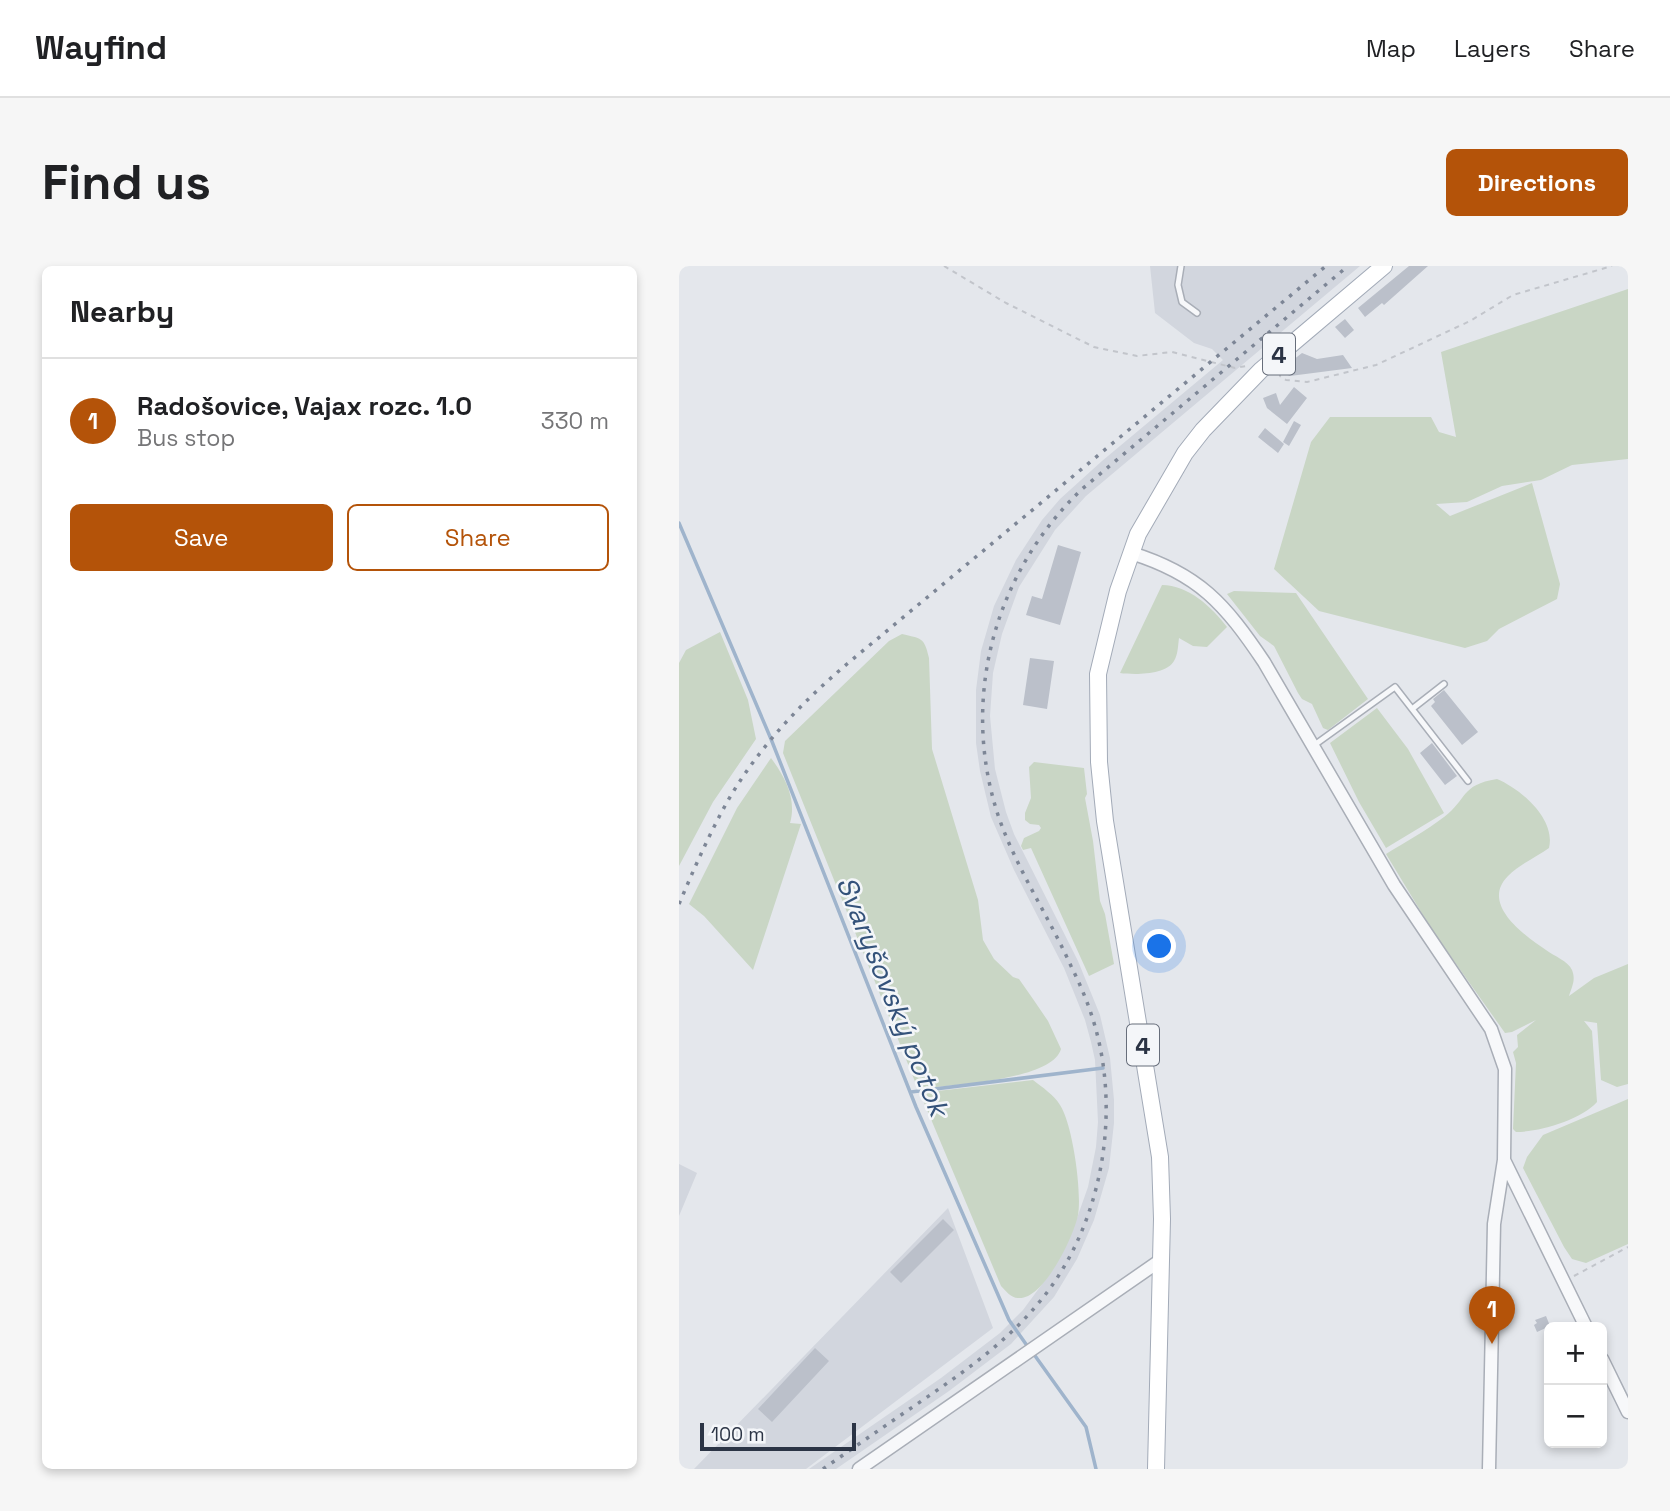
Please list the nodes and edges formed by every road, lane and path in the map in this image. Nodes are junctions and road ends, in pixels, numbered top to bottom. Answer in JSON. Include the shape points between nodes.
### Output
{"nodes":[{"id":1,"x":943,"y":266,"type":"edge"},
{"id":2,"x":1181,"y":266,"type":"edge"},
{"id":3,"x":1384,"y":266,"type":"edge"},
{"id":4,"x":1612,"y":266,"type":"edge"},
{"id":5,"x":1197,"y":313,"type":"dead end"},
{"id":6,"x":1253,"y":364,"type":"dead end"},
{"id":7,"x":1280,"y":370,"type":"dead end"},
{"id":8,"x":1131,"y":553,"type":"junction"},
{"id":9,"x":1444,"y":684,"type":"dead end"},
{"id":10,"x":1412,"y":709,"type":"junction"},
{"id":11,"x":1313,"y":746,"type":"junction"},
{"id":12,"x":1468,"y":781,"type":"dead end"},
{"id":13,"x":1504,"y":1160,"type":"junction"},
{"id":14,"x":1628,"y":1247,"type":"edge"},
{"id":15,"x":1161,"y":1260,"type":"junction"},
{"id":16,"x":1564,"y":1281,"type":"junction"},
{"id":17,"x":1584,"y":1322,"type":"edge"},
{"id":18,"x":1607,"y":1369,"type":"edge"},
{"id":19,"x":1628,"y":1412,"type":"edge"},
{"id":20,"x":859,"y":1469,"type":"edge"},
{"id":21,"x":1156,"y":1469,"type":"edge"},
{"id":22,"x":1489,"y":1469,"type":"edge"}],
"edges":[{"from":1,"to":6,"type":"path","via":[[1094,347],[1137,356],[1172,352],[1235,368]]},
{"from":2,"to":5,"type":"lane","via":[[1178,285],[1182,302]]},
{"from":3,"to":8,"type":"main road","number":"4","via":[[1261,370],[1203,430],[1149,513]]},
{"from":4,"to":7,"type":"path","via":[[1513,295],[1470,321],[1376,365],[1307,382],[1286,380]]},
{"from":8,"to":11,"type":"street","via":[[1179,571],[1228,612],[1264,662]]},
{"from":8,"to":15,"type":"main road","number":"4","via":[[1098,674],[1099,762],[1156,1130]]},
{"from":9,"to":10,"type":"lane"},
{"from":10,"to":11,"type":"lane","via":[[1395,687]]},
{"from":10,"to":12,"type":"lane"},
{"from":11,"to":13,"type":"street","via":[[1394,885],[1491,1029],[1505,1069]]},
{"from":13,"to":16,"type":"street"},
{"from":13,"to":22,"type":"street","via":[[1494,1224]]},
{"from":14,"to":16,"type":"path"},
{"from":15,"to":20,"type":"street"},
{"from":15,"to":21,"type":"main road","number":"4"},
{"from":16,"to":17,"type":"street"},
{"from":18,"to":19,"type":"street"}]}
